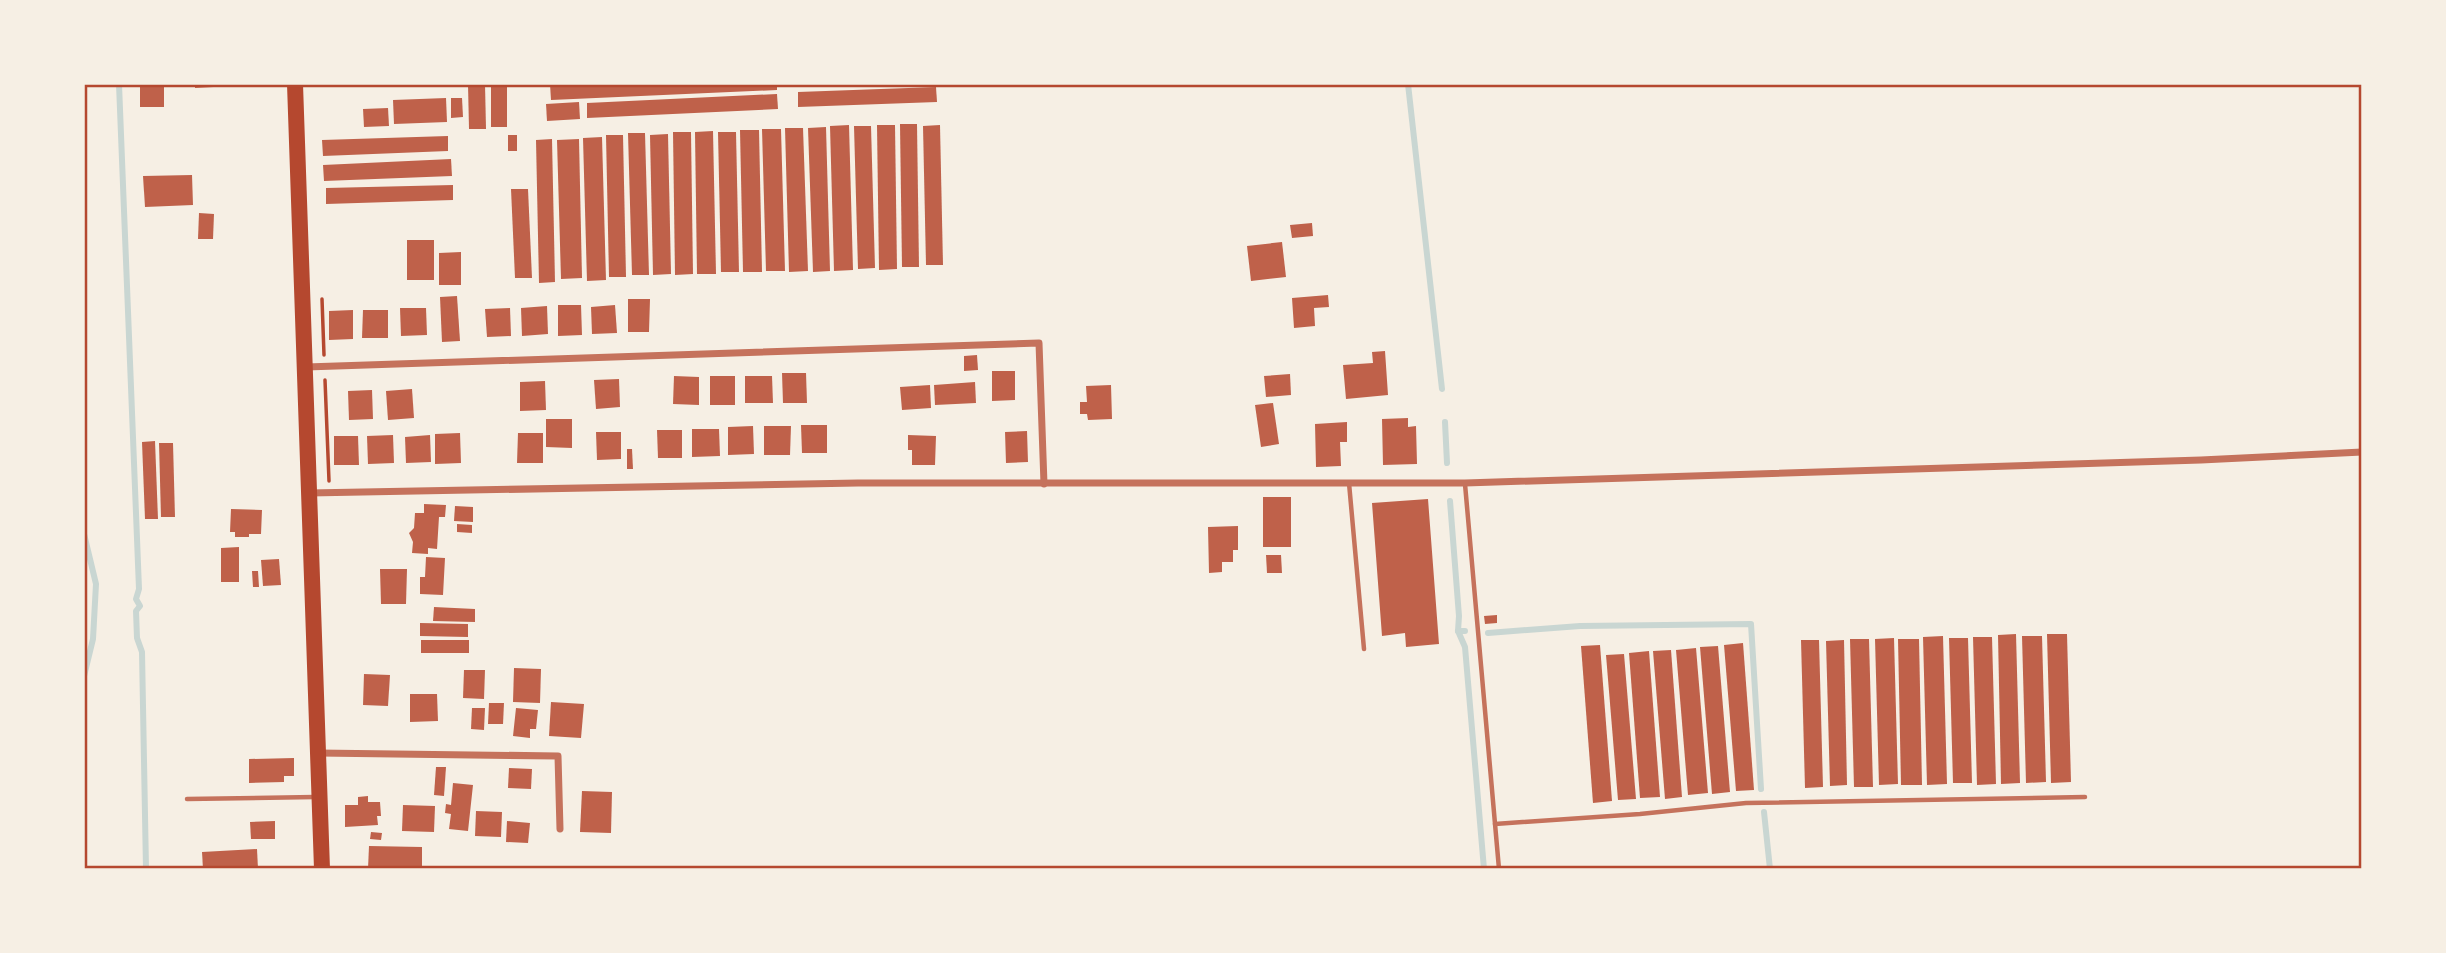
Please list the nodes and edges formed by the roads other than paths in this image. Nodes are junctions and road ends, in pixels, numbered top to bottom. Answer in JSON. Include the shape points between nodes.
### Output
{"nodes":[{"id":1,"x":295,"y":84,"type":"edge"},
{"id":2,"x":304,"y":367,"type":"junction"},
{"id":3,"x":2362,"y":453,"type":"edge"},
{"id":4,"x":1349,"y":483,"type":"junction"},
{"id":5,"x":1465,"y":483,"type":"junction"},
{"id":6,"x":1044,"y":484,"type":"junction"},
{"id":7,"x":308,"y":494,"type":"junction"},
{"id":8,"x":1364,"y":649,"type":"dead end"},
{"id":9,"x":317,"y":753,"type":"junction"},
{"id":10,"x":319,"y":797,"type":"junction"},
{"id":11,"x":2085,"y":797,"type":"dead end"},
{"id":12,"x":187,"y":799,"type":"dead end"},
{"id":13,"x":1495,"y":824,"type":"junction"},
{"id":14,"x":560,"y":829,"type":"dead end"},
{"id":15,"x":322,"y":869,"type":"edge"},
{"id":16,"x":1499,"y":869,"type":"edge"}],
"edges":[{"from":1,"to":2,"type":"main road"},
{"from":2,"to":6,"type":"street","via":[[1038,343]]},
{"from":2,"to":7,"type":"main road"},
{"from":3,"to":5,"type":"street"},
{"from":4,"to":5,"type":"street"},
{"from":4,"to":6,"type":"street"},
{"from":4,"to":8,"type":"lane"},
{"from":5,"to":13,"type":"lane"},
{"from":6,"to":7,"type":"street","via":[[844,483]]},
{"from":7,"to":9,"type":"main road"},
{"from":9,"to":10,"type":"main road"},
{"from":9,"to":14,"type":"street","via":[[558,756]]},
{"from":10,"to":12,"type":"lane"},
{"from":10,"to":15,"type":"main road"},
{"from":11,"to":13,"type":"lane","via":[[1746,803]]},
{"from":13,"to":16,"type":"lane"}]}
